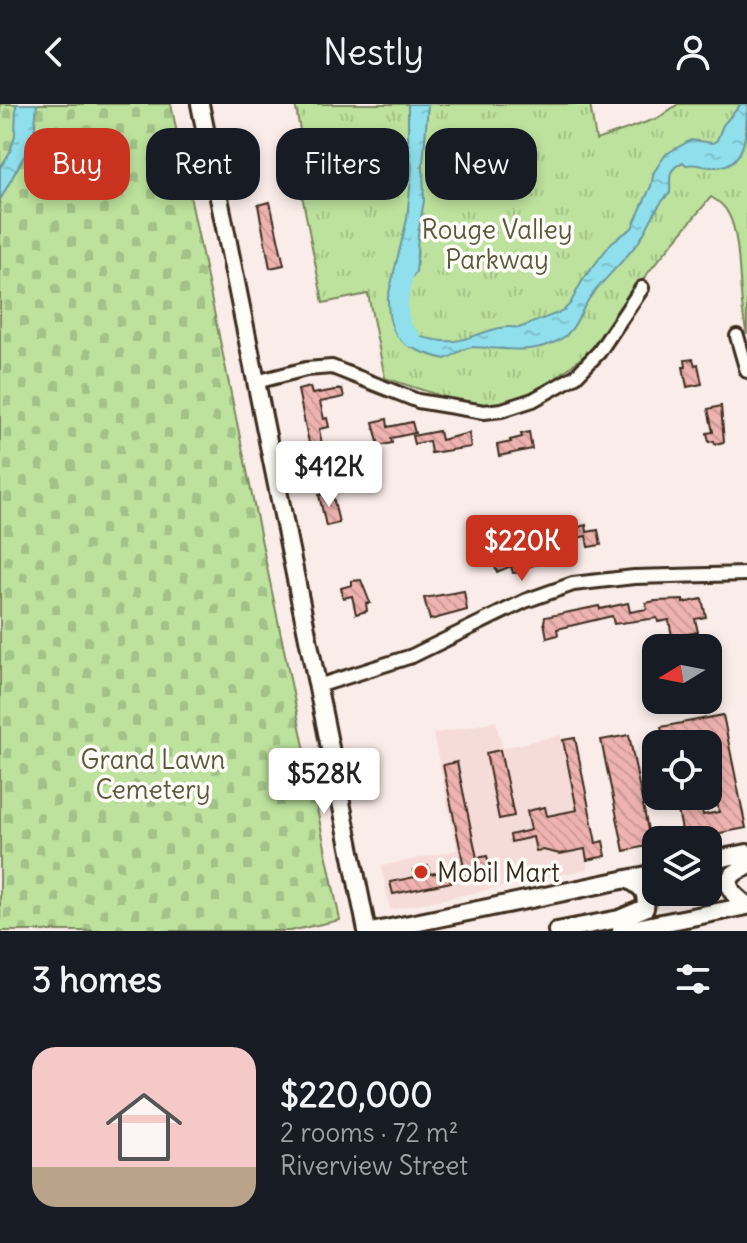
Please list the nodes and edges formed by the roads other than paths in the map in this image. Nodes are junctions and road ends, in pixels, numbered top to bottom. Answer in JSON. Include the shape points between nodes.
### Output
{"nodes":[{"id":1,"x":200,"y":104,"type":"edge"},
{"id":2,"x":642,"y":288,"type":"dead end"},
{"id":3,"x":737,"y":336,"type":"dead end"},
{"id":4,"x":747,"y":371,"type":"edge"},
{"id":5,"x":256,"y":382,"type":"junction"},
{"id":6,"x":747,"y":574,"type":"edge"},
{"id":7,"x":318,"y":686,"type":"junction"},
{"id":8,"x":747,"y":853,"type":"edge"},
{"id":9,"x":722,"y":858,"type":"edge"},
{"id":10,"x":747,"y":867,"type":"edge"},
{"id":11,"x":642,"y":877,"type":"edge"},
{"id":12,"x":629,"y":880,"type":"junction"},
{"id":13,"x":747,"y":905,"type":"edge"},
{"id":14,"x":367,"y":931,"type":"edge"},
{"id":15,"x":376,"y":931,"type":"edge"},
{"id":16,"x":557,"y":931,"type":"edge"},
{"id":17,"x":621,"y":931,"type":"edge"}],
"edges":[{"from":1,"to":5,"type":"main road"},
{"from":2,"to":5,"type":"street","via":[[576,376],[502,410],[418,401],[332,367]]},
{"from":3,"to":4,"type":"street"},
{"from":5,"to":7,"type":"main road"},
{"from":6,"to":7,"type":"street","via":[[573,584],[525,601],[412,656]]},
{"from":7,"to":14,"type":"main road"},
{"from":8,"to":9,"type":"main road"},
{"from":10,"to":13,"type":"main road","via":[[729,879],[734,896]]},
{"from":11,"to":12,"type":"main road"},
{"from":12,"to":15,"type":"main road"},
{"from":12,"to":16,"type":"main road","via":[[646,894],[645,908],[619,919]]},
{"from":13,"to":17,"type":"main road"}]}
